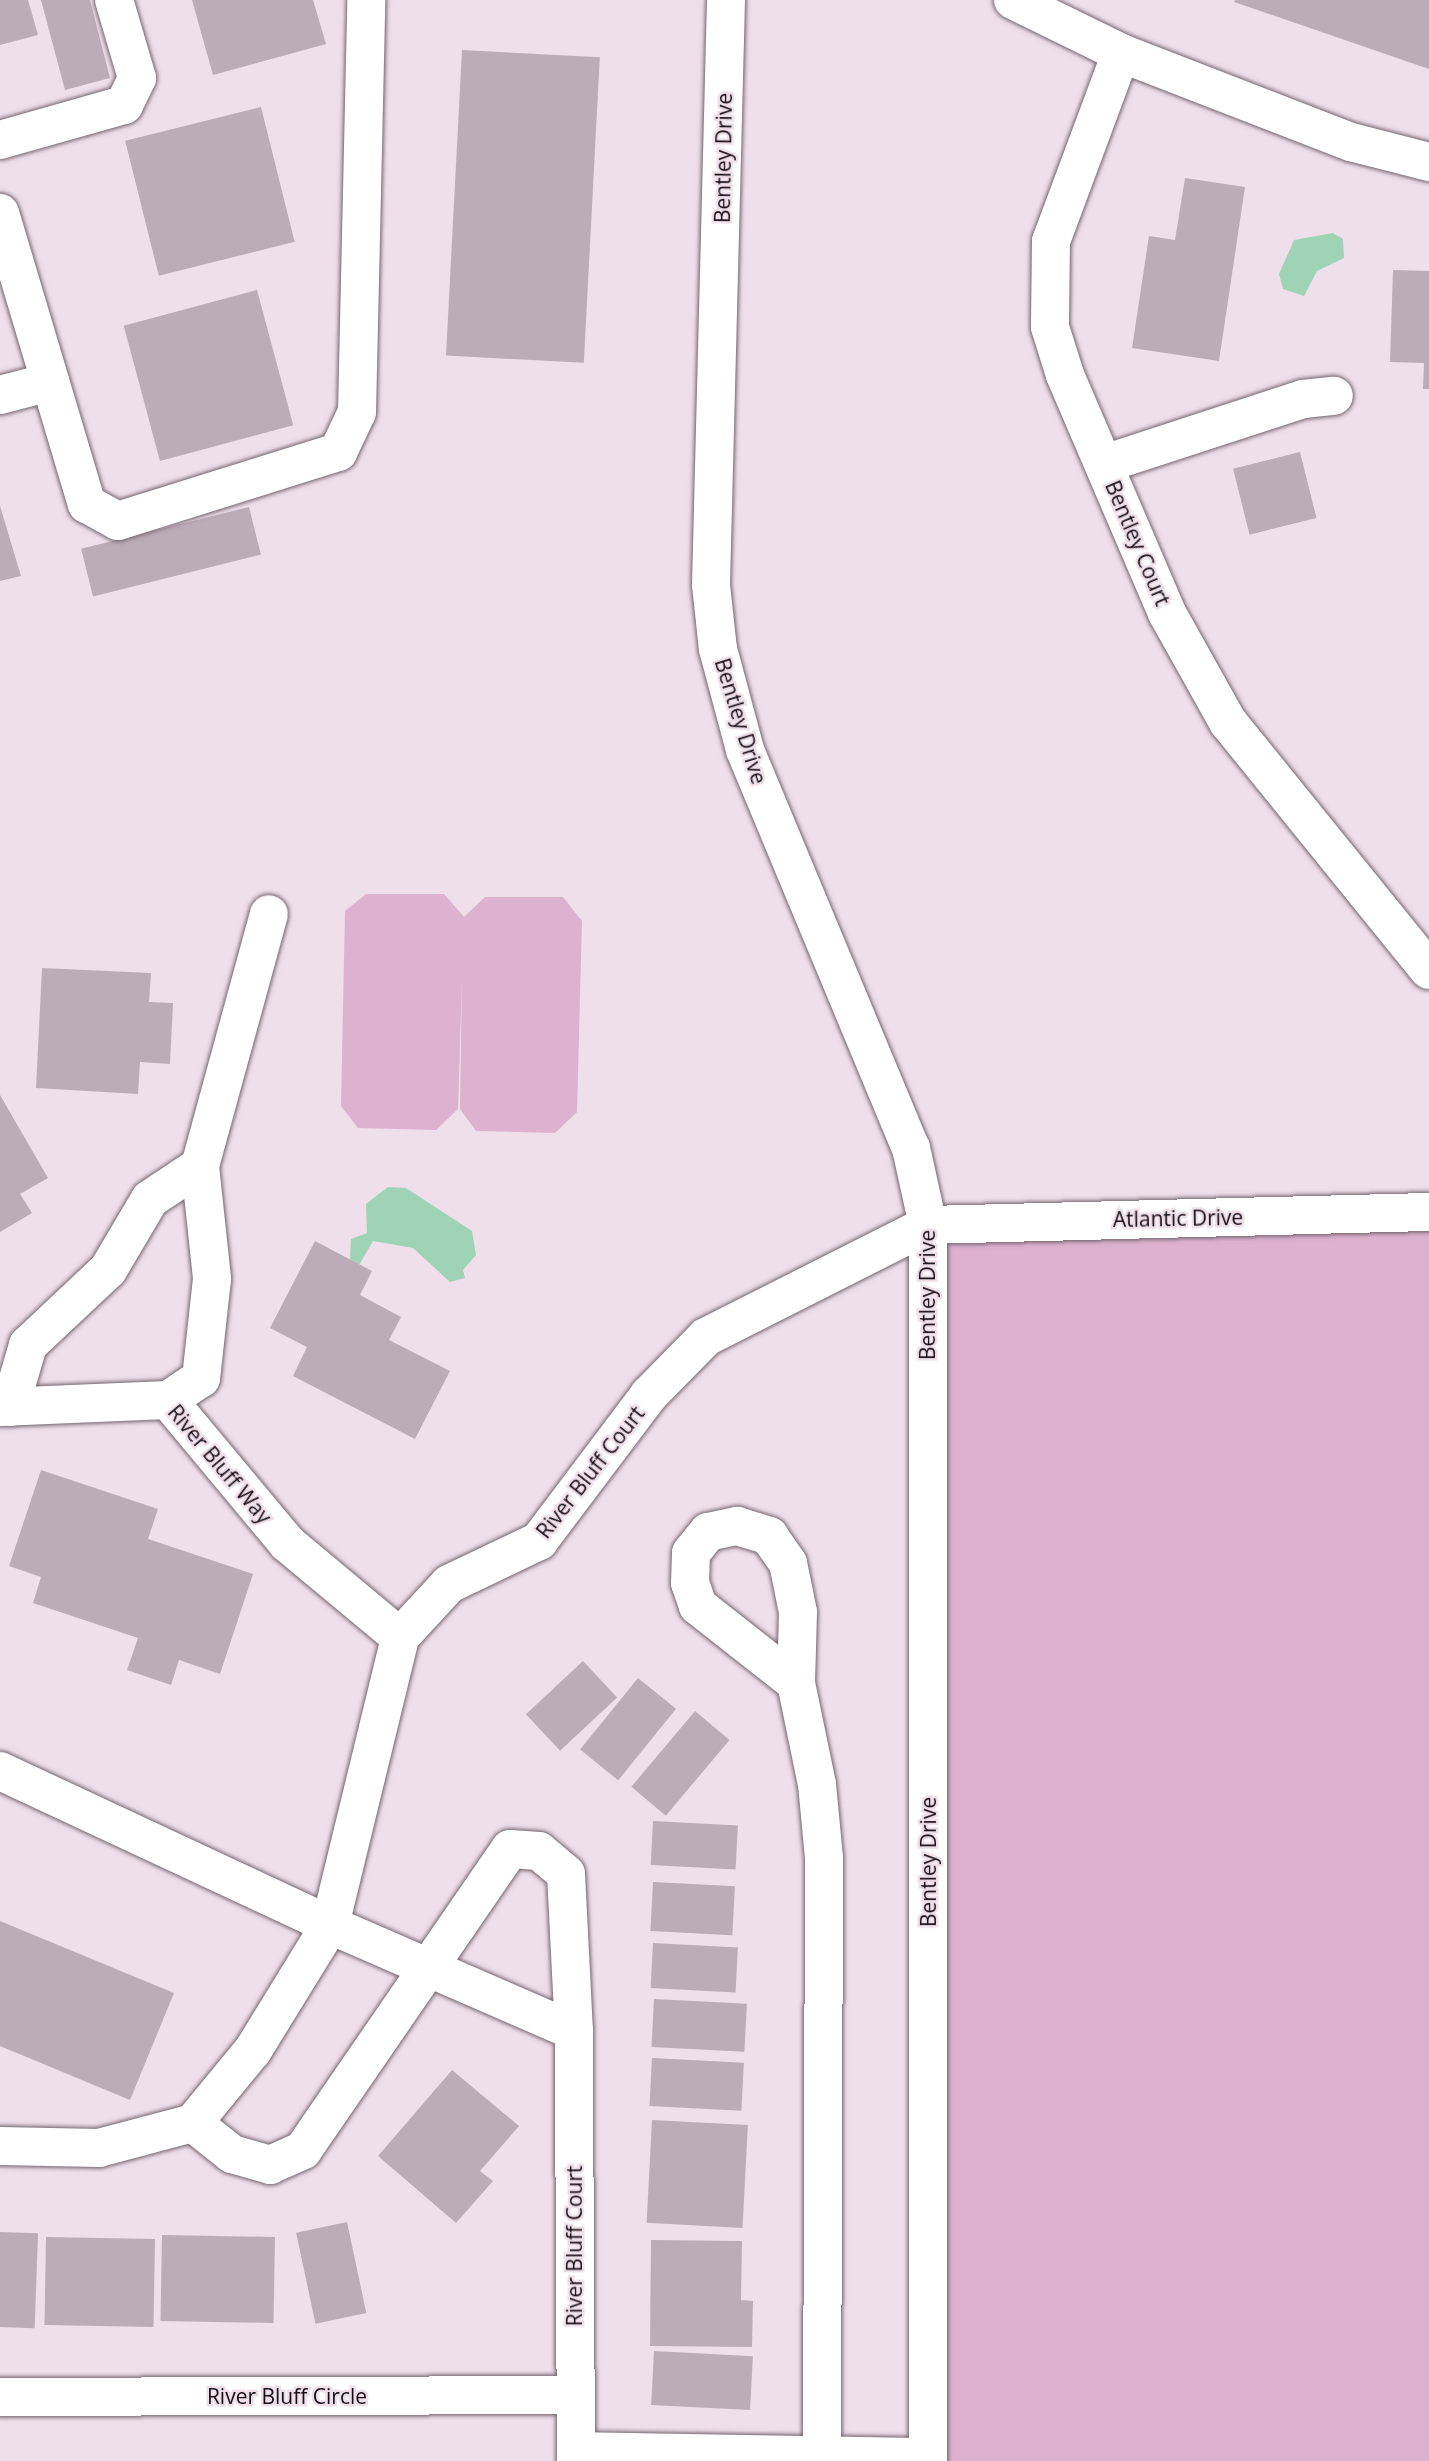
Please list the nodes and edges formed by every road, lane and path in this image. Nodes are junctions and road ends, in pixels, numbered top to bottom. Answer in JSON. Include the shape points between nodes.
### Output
{"nodes":[{"id":1,"x":114,"y":0,"type":"edge"},
{"id":2,"x":366,"y":0,"type":"edge"},
{"id":3,"x":726,"y":0,"type":"edge"},
{"id":4,"x":1013,"y":0,"type":"edge"},
{"id":5,"x":1122,"y":53,"type":"junction"},
{"id":6,"x":0,"y":140,"type":"edge"},
{"id":7,"x":1429,"y":162,"type":"edge"},
{"id":8,"x":0,"y":213,"type":"edge"},
{"id":9,"x":50,"y":382,"type":"junction"},
{"id":10,"x":0,"y":395,"type":"edge"},
{"id":11,"x":1334,"y":396,"type":"dead end"},
{"id":12,"x":1104,"y":464,"type":"junction"},
{"id":13,"x":269,"y":914,"type":"dead end"},
{"id":14,"x":1429,"y":970,"type":"edge"},
{"id":15,"x":200,"y":1166,"type":"junction"},
{"id":16,"x":1429,"y":1212,"type":"edge"},
{"id":17,"x":928,"y":1225,"type":"junction"},
{"id":18,"x":168,"y":1399,"type":"junction"},
{"id":19,"x":5,"y":1407,"type":"edge"},
{"id":20,"x":400,"y":1637,"type":"junction"},
{"id":21,"x":796,"y":1683,"type":"dead end"},
{"id":22,"x":0,"y":1771,"type":"edge"},
{"id":23,"x":330,"y":1925,"type":"junction"},
{"id":24,"x":430,"y":1969,"type":"junction"},
{"id":25,"x":574,"y":2031,"type":"junction"},
{"id":26,"x":193,"y":2123,"type":"junction"},
{"id":27,"x":0,"y":2146,"type":"edge"},
{"id":28,"x":574,"y":2395,"type":"junction"},
{"id":29,"x":0,"y":2397,"type":"edge"},
{"id":30,"x":822,"y":2455,"type":"junction"},
{"id":31,"x":576,"y":2456,"type":"edge"},
{"id":32,"x":928,"y":2459,"type":"edge"}],
"edges":[{"from":1,"to":6,"type":"street","via":[[137,78],[124,105]]},
{"from":2,"to":9,"type":"street","via":[[357,412],[338,452],[118,521],[87,504]]},
{"from":3,"to":17,"type":"street","name":"Bentley Drive","via":[[711,585],[718,649],[745,750],[911,1148]]},
{"from":4,"to":5,"type":"street"},
{"from":5,"to":7,"type":"street","via":[[1350,142]]},
{"from":5,"to":12,"type":"street","name":"Bentley Court","via":[[1051,241],[1050,327]]},
{"from":8,"to":9,"type":"street"},
{"from":9,"to":10,"type":"street"},
{"from":11,"to":12,"type":"street","via":[[1303,399]]},
{"from":12,"to":14,"type":"street","name":"Bentley Court","via":[[1167,613],[1228,722]]},
{"from":13,"to":15,"type":"street"},
{"from":15,"to":18,"type":"street","via":[[212,1279],[201,1378]]},
{"from":15,"to":19,"type":"street","via":[[150,1199],[108,1270],[28,1345]]},
{"from":16,"to":17,"type":"street","name":"Atlantic Drive"},
{"from":17,"to":20,"type":"street","name":"River Bluff Court","via":[[706,1337],[649,1395],[539,1541],[449,1584]]},
{"from":17,"to":32,"type":"street","name":"Bentley Drive"},
{"from":18,"to":19,"type":"street","name":"River Bluff Way"},
{"from":18,"to":20,"type":"street","name":"River Bluff Way","via":[[287,1542]]},
{"from":20,"to":23,"type":"street","name":"River Bluff Court"},
{"from":21,"to":30,"type":"street","via":[[817,1784],[824,1858]]},
{"from":22,"to":23,"type":"street"},
{"from":23,"to":24,"type":"street"},
{"from":23,"to":26,"type":"street","name":"River Bluff Court","via":[[253,2050]]},
{"from":24,"to":25,"type":"street"},
{"from":24,"to":25,"type":"street","name":"River Bluff Court","via":[[510,1849],[539,1851],[566,1874]]},
{"from":24,"to":26,"type":"street","name":"River Bluff Court","via":[[303,2150],[270,2165],[232,2154]]},
{"from":25,"to":28,"type":"street","name":"River Bluff Court"},
{"from":26,"to":27,"type":"street","via":[[99,2148]]},
{"from":28,"to":29,"type":"street","name":"River Bluff Circle"},
{"from":28,"to":31,"type":"street","name":"River Bluff Court"},
{"from":30,"to":31,"type":"street"},
{"from":30,"to":32,"type":"street"}]}
